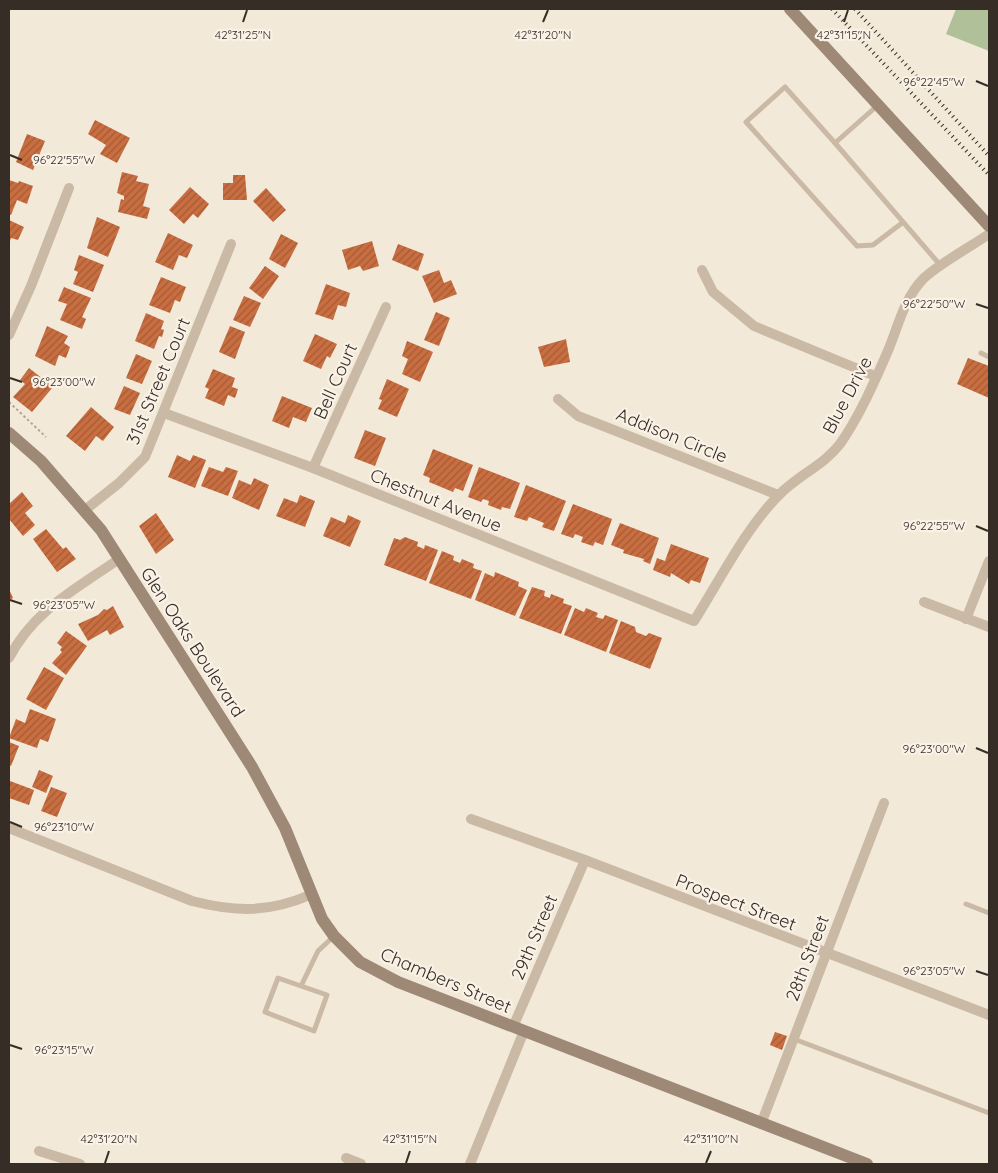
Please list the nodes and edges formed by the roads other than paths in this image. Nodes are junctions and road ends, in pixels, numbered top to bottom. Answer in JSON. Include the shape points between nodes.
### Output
{"nodes":[{"id":1,"x":790,"y":9,"type":"edge"},
{"id":2,"x":878,"y":105,"type":"junction"},
{"id":3,"x":835,"y":143,"type":"junction"},
{"id":4,"x":69,"y":188,"type":"dead end"},
{"id":5,"x":902,"y":223,"type":"junction"},
{"id":6,"x":989,"y":226,"type":"edge"},
{"id":7,"x":989,"y":234,"type":"edge"},
{"id":8,"x":231,"y":244,"type":"dead end"},
{"id":9,"x":941,"y":267,"type":"junction"},
{"id":10,"x":702,"y":270,"type":"dead end"},
{"id":11,"x":386,"y":307,"type":"dead end"},
{"id":12,"x":9,"y":335,"type":"edge"},
{"id":13,"x":980,"y":354,"type":"dead end"},
{"id":14,"x":989,"y":357,"type":"edge"},
{"id":15,"x":875,"y":376,"type":"junction"},
{"id":16,"x":558,"y":399,"type":"dead end"},
{"id":17,"x":164,"y":413,"type":"junction"},
{"id":18,"x":9,"y":433,"type":"edge"},
{"id":19,"x":313,"y":468,"type":"junction"},
{"id":20,"x":778,"y":495,"type":"junction"},
{"id":21,"x":85,"y":510,"type":"junction"},
{"id":22,"x":119,"y":559,"type":"junction"},
{"id":23,"x":989,"y":561,"type":"edge"},
{"id":24,"x":924,"y":602,"type":"dead end"},
{"id":25,"x":966,"y":619,"type":"junction"},
{"id":26,"x":694,"y":621,"type":"joint"},
{"id":27,"x":989,"y":628,"type":"edge"},
{"id":28,"x":9,"y":658,"type":"edge"},
{"id":29,"x":884,"y":804,"type":"dead end"},
{"id":30,"x":471,"y":819,"type":"dead end"},
{"id":31,"x":9,"y":828,"type":"edge"},
{"id":32,"x":585,"y":860,"type":"junction"},
{"id":33,"x":310,"y":895,"type":"junction"},
{"id":34,"x":966,"y":904,"type":"dead end"},
{"id":35,"x":989,"y":913,"type":"edge"},
{"id":36,"x":334,"y":936,"type":"junction"},
{"id":37,"x":825,"y":954,"type":"junction"},
{"id":38,"x":301,"y":986,"type":"junction"},
{"id":39,"x":989,"y":1015,"type":"edge"},
{"id":40,"x":519,"y":1029,"type":"junction"},
{"id":41,"x":794,"y":1039,"type":"junction"},
{"id":42,"x":989,"y":1113,"type":"edge"},
{"id":43,"x":761,"y":1124,"type":"junction"},
{"id":44,"x":39,"y":1151,"type":"dead end"},
{"id":45,"x":346,"y":1158,"type":"dead end"},
{"id":46,"x":80,"y":1164,"type":"edge"},
{"id":47,"x":360,"y":1164,"type":"edge"},
{"id":48,"x":470,"y":1164,"type":"edge"},
{"id":49,"x":866,"y":1164,"type":"edge"}],
"edges":[{"from":1,"to":2,"type":"main road"},
{"from":2,"to":3,"type":"lane"},
{"from":2,"to":6,"type":"main road"},
{"from":3,"to":5,"type":"lane"},
{"from":3,"to":5,"type":"lane","via":[[785,87],[746,122],[857,246],[872,245]]},
{"from":4,"to":12,"type":"street"},
{"from":5,"to":9,"type":"lane"},
{"from":7,"to":9,"type":"street","name":"Blue Drive"},
{"from":8,"to":17,"type":"street","name":"31st Street Court"},
{"from":9,"to":15,"type":"street","name":"Blue Drive","via":[[924,278],[912,294]]},
{"from":10,"to":15,"type":"street","via":[[712,292],[754,326]]},
{"from":11,"to":19,"type":"street","name":"Bell Court"},
{"from":13,"to":14,"type":"lane"},
{"from":15,"to":20,"type":"street","name":"Blue Drive","via":[[837,448]]},
{"from":16,"to":20,"type":"street","name":"Addison Circle","via":[[578,416]]},
{"from":17,"to":19,"type":"street","name":"Chestnut Avenue"},
{"from":17,"to":21,"type":"street","name":"31st Street Court","via":[[144,457],[119,483]]},
{"from":18,"to":21,"type":"main road","name":"Glen Oaks Boulevard","via":[[42,462]]},
{"from":19,"to":26,"type":"street","name":"Chestnut Avenue"},
{"from":20,"to":26,"type":"street","name":"Blue Drive","via":[[759,518]]},
{"from":21,"to":22,"type":"main road","name":"Glen Oaks Boulevard"},
{"from":22,"to":28,"type":"street","via":[[31,623]]},
{"from":22,"to":33,"type":"main road","name":"Glen Oaks Boulevard","via":[[252,767],[285,828]]},
{"from":23,"to":25,"type":"street"},
{"from":24,"to":25,"type":"street"},
{"from":25,"to":27,"type":"street"},
{"from":29,"to":37,"type":"street","name":"28th Street"},
{"from":30,"to":32,"type":"street","name":"Prospect Street"},
{"from":31,"to":33,"type":"street","via":[[192,901],[223,909],[260,910],[291,904]]},
{"from":32,"to":37,"type":"street","name":"Prospect Street"},
{"from":32,"to":40,"type":"street","name":"29th Street"},
{"from":33,"to":36,"type":"main road","name":"Chambers Street"},
{"from":34,"to":35,"type":"lane"},
{"from":36,"to":38,"type":"lane","via":[[318,951]]},
{"from":36,"to":40,"type":"main road","name":"Chambers Street","via":[[360,962],[398,982]]},
{"from":37,"to":39,"type":"street","name":"Prospect Street"},
{"from":37,"to":41,"type":"street","name":"28th Street"},
{"from":38,"to":38,"type":"lane","via":[[327,995],[314,1031],[265,1012],[278,978]]},
{"from":40,"to":43,"type":"main road","name":"Chambers Street"},
{"from":40,"to":48,"type":"street","name":"29th Street"},
{"from":41,"to":42,"type":"lane"},
{"from":41,"to":43,"type":"street","name":"28th Street"},
{"from":43,"to":49,"type":"main road","name":"Chambers Street"},
{"from":44,"to":46,"type":"street"},
{"from":45,"to":47,"type":"street"}]}
